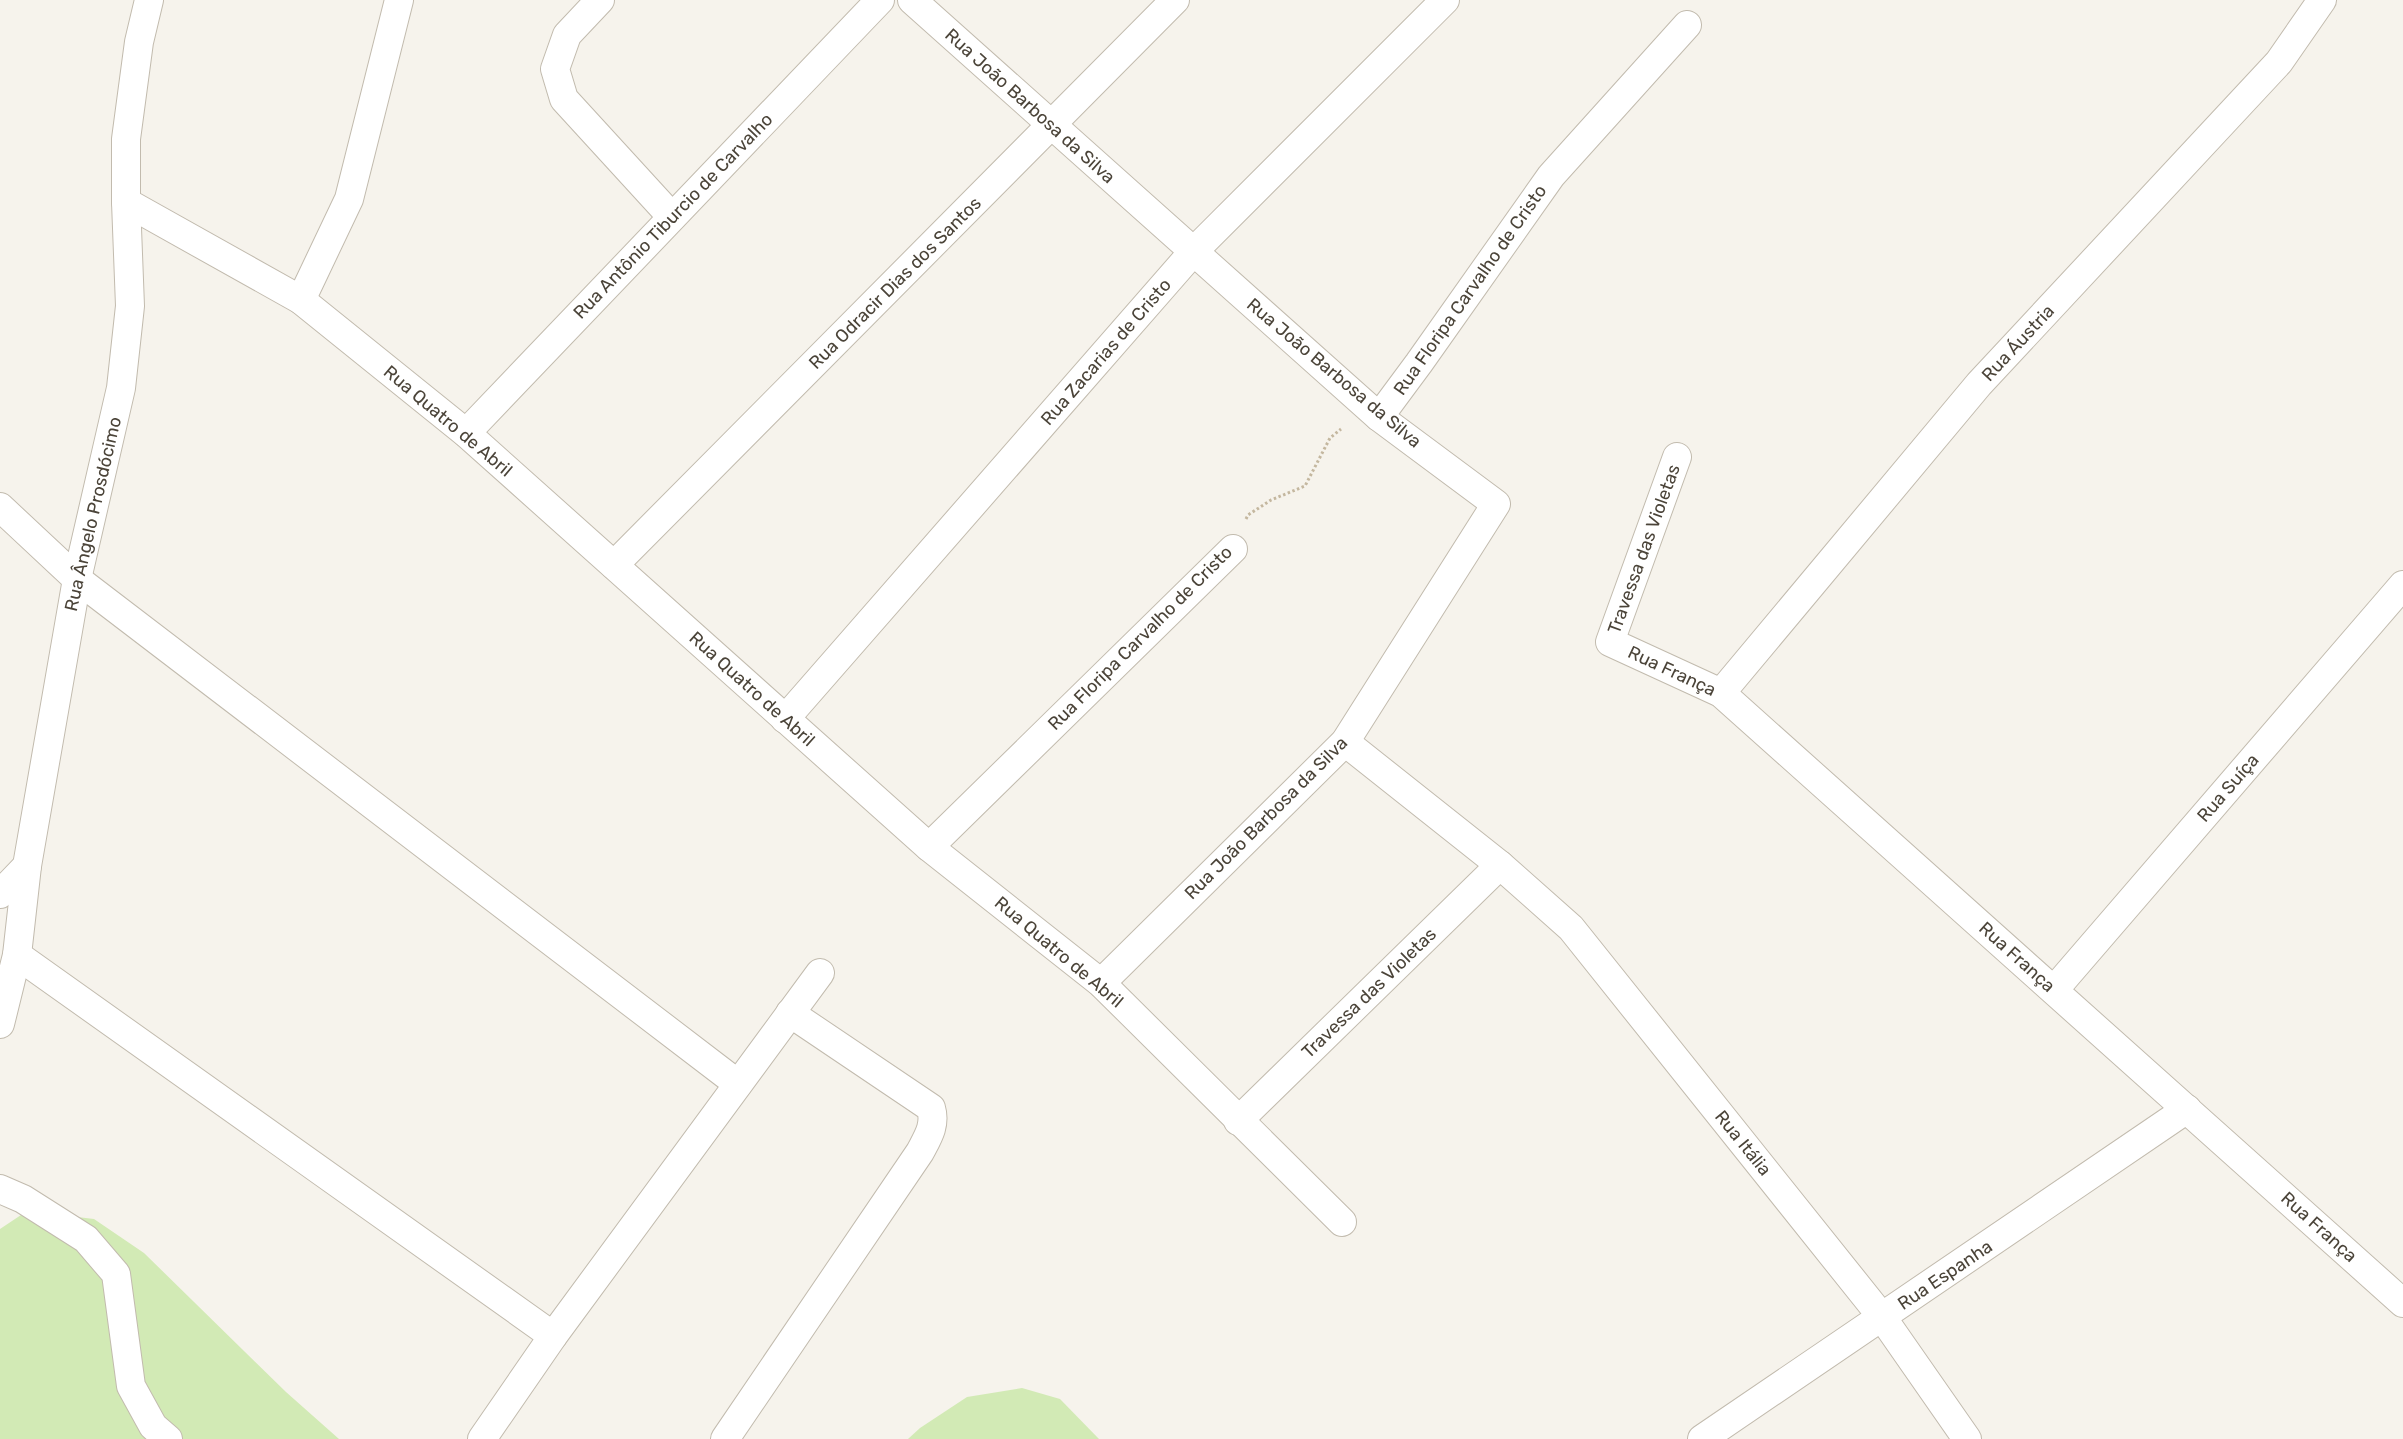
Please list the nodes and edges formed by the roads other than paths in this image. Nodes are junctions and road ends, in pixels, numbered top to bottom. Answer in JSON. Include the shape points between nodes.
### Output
{"nodes":[{"id":1,"x":149,"y":0,"type":"edge"},
{"id":2,"x":399,"y":0,"type":"edge"},
{"id":3,"x":600,"y":0,"type":"edge"},
{"id":4,"x":880,"y":0,"type":"edge"},
{"id":5,"x":912,"y":0,"type":"edge"},
{"id":6,"x":1175,"y":0,"type":"edge"},
{"id":7,"x":1445,"y":0,"type":"edge"},
{"id":8,"x":2322,"y":0,"type":"edge"},
{"id":9,"x":1687,"y":25,"type":"dead end"},
{"id":10,"x":1052,"y":125,"type":"junction"},
{"id":11,"x":126,"y":202,"type":"junction"},
{"id":12,"x":672,"y":217,"type":"junction"},
{"id":13,"x":1193,"y":252,"type":"junction"},
{"id":14,"x":300,"y":300,"type":"junction"},
{"id":15,"x":1379,"y":417,"type":"junction"},
{"id":16,"x":466,"y":433,"type":"junction"},
{"id":17,"x":1677,"y":456,"type":"dead end"},
{"id":18,"x":0,"y":508,"type":"edge"},
{"id":19,"x":1233,"y":549,"type":"road end"},
{"id":20,"x":614,"y":565,"type":"junction"},
{"id":21,"x":76,"y":579,"type":"junction"},
{"id":22,"x":2403,"y":585,"type":"edge"},
{"id":23,"x":1610,"y":642,"type":"joint"},
{"id":24,"x":1721,"y":693,"type":"junction"},
{"id":25,"x":785,"y":719,"type":"junction"},
{"id":26,"x":1345,"y":742,"type":"junction"},
{"id":27,"x":929,"y":847,"type":"junction"},
{"id":28,"x":1500,"y":865,"type":"junction"},
{"id":29,"x":27,"y":866,"type":"junction"},
{"id":30,"x":0,"y":894,"type":"edge"},
{"id":31,"x":17,"y":955,"type":"junction"},
{"id":32,"x":820,"y":973,"type":"dead end"},
{"id":33,"x":1101,"y":983,"type":"junction"},
{"id":34,"x":2054,"y":990,"type":"junction"},
{"id":35,"x":790,"y":1013,"type":"junction"},
{"id":36,"x":0,"y":1024,"type":"edge"},
{"id":37,"x":738,"y":1084,"type":"junction"},
{"id":38,"x":2187,"y":1109,"type":"junction"},
{"id":39,"x":1238,"y":1121,"type":"junction"},
{"id":40,"x":0,"y":1188,"type":"edge"},
{"id":41,"x":1342,"y":1222,"type":"dead end"},
{"id":42,"x":2402,"y":1299,"type":"edge"},
{"id":43,"x":1882,"y":1317,"type":"junction"},
{"id":44,"x":554,"y":1336,"type":"junction"},
{"id":45,"x":155,"y":1435,"type":"edge"},
{"id":46,"x":482,"y":1439,"type":"edge"},
{"id":47,"x":725,"y":1439,"type":"edge"},
{"id":48,"x":1702,"y":1439,"type":"edge"},
{"id":49,"x":1967,"y":1439,"type":"edge"}],
"edges":[{"from":1,"to":11,"type":"street","name":"Rua Ângelo Prosdócimo","via":[[126,139]]},
{"from":2,"to":14,"type":"street","via":[[349,200]]},
{"from":3,"to":12,"type":"street","via":[[567,35],[555,70],[564,99]]},
{"from":4,"to":12,"type":"street","name":"Rua Antônio Tiburcio de Carvalho"},
{"from":5,"to":10,"type":"street","name":"Rua João Barbosa da Silva"},
{"from":6,"to":10,"type":"street","name":"Rua Odracir Dias dos Santos"},
{"from":7,"to":13,"type":"street","name":"Rua Zacarias de Cristo"},
{"from":8,"to":24,"type":"street","name":"Rua Áustria","via":[[2278,62],[1979,384]]},
{"from":9,"to":15,"type":"street","name":"Rua Floripa Carvalho de Cristo","via":[[1551,176]]},
{"from":10,"to":13,"type":"street","name":"Rua João Barbosa da Silva"},
{"from":10,"to":20,"type":"street","name":"Rua Odracir Dias dos Santos"},
{"from":11,"to":14,"type":"street","name":"Rua Quatro de Abril"},
{"from":11,"to":21,"type":"street","name":"Rua Ângelo Prosdócimo","via":[[130,306],[121,388]]},
{"from":12,"to":16,"type":"street","name":"Rua Antônio Tiburcio de Carvalho"},
{"from":13,"to":15,"type":"street","name":"Rua João Barbosa da Silva"},
{"from":13,"to":25,"type":"street","name":"Rua Zacarias de Cristo"},
{"from":14,"to":16,"type":"street","name":"Rua Quatro de Abril"},
{"from":15,"to":26,"type":"street","name":"Rua João Barbosa da Silva","via":[[1496,504]]},
{"from":16,"to":20,"type":"street","name":"Rua Quatro de Abril"},
{"from":17,"to":23,"type":"street","name":"Travessa das Violetas"},
{"from":18,"to":21,"type":"street"},
{"from":19,"to":27,"type":"street","name":"Rua Floripa Carvalho de Cristo"},
{"from":20,"to":25,"type":"street","name":"Rua Quatro de Abril"},
{"from":21,"to":29,"type":"street","name":"Rua Ângelo Prosdócimo"},
{"from":21,"to":37,"type":"street"},
{"from":22,"to":34,"type":"street","name":"Rua Suíça"},
{"from":23,"to":24,"type":"street","name":"Rua França"},
{"from":24,"to":34,"type":"street","name":"Rua França"},
{"from":25,"to":27,"type":"street","name":"Rua Quatro de Abril"},
{"from":26,"to":28,"type":"street","name":"Rua Itália"},
{"from":26,"to":33,"type":"street","name":"Rua João Barbosa da Silva"},
{"from":27,"to":33,"type":"street","name":"Rua Quatro de Abril"},
{"from":28,"to":39,"type":"street","name":"Travessa das Violetas"},
{"from":28,"to":43,"type":"street","name":"Rua Itália","via":[[1572,928]]},
{"from":29,"to":30,"type":"street"},
{"from":29,"to":31,"type":"street","name":"Rua Ângelo Prosdócimo"},
{"from":31,"to":36,"type":"street","name":"Rua Ângelo Prosdócimo"},
{"from":31,"to":44,"type":"street"},
{"from":32,"to":35,"type":"street"},
{"from":33,"to":39,"type":"street","name":"Rua Quatro de Abril"},
{"from":34,"to":38,"type":"street","name":"Rua França"},
{"from":35,"to":37,"type":"street"},
{"from":35,"to":47,"type":"street","via":[[931,1108],[934,1117],[931,1132],[920,1152]]},
{"from":37,"to":44,"type":"street"},
{"from":38,"to":42,"type":"street","name":"Rua França"},
{"from":38,"to":43,"type":"street","name":"Rua Espanha"},
{"from":39,"to":41,"type":"street","name":"Rua Quatro de Abril"},
{"from":40,"to":45,"type":"street","via":[[86,1239],[116,1274],[131,1386]]},
{"from":43,"to":48,"type":"street","name":"Rua Espanha"},
{"from":43,"to":49,"type":"street","name":"Rua Itália"},
{"from":44,"to":46,"type":"street"}]}
